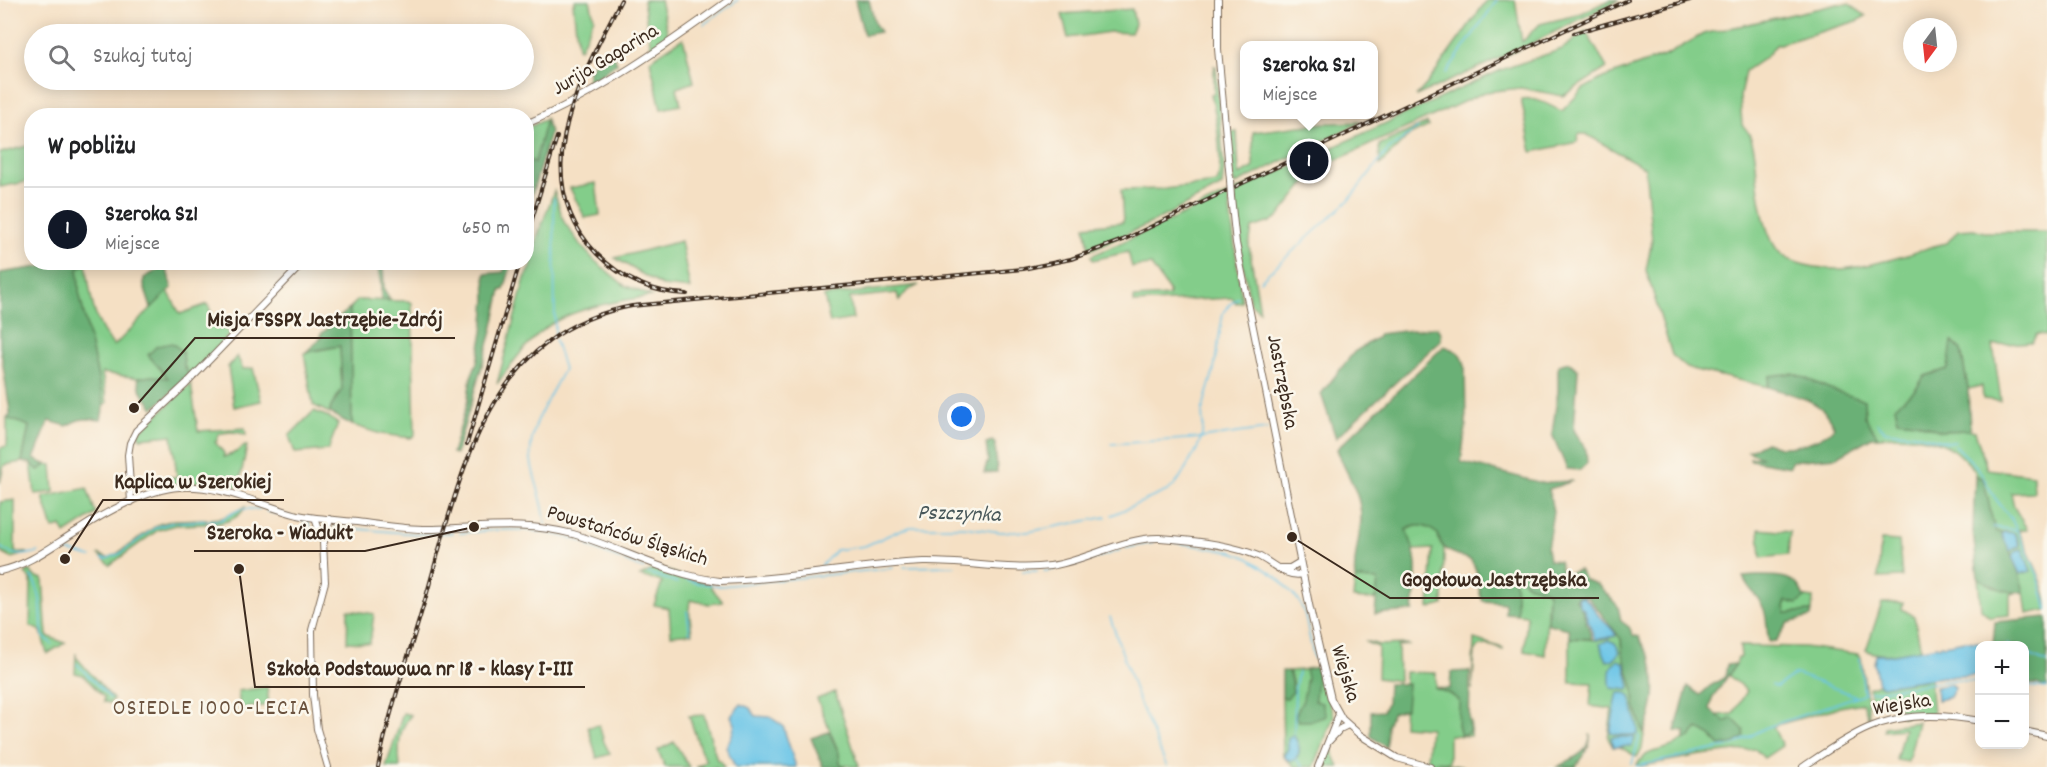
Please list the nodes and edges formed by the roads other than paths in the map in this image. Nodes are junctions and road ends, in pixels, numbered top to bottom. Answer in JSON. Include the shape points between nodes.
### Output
{"nodes":[{"id":1,"x":729,"y":0,"type":"edge"},
{"id":2,"x":1218,"y":0,"type":"edge"},
{"id":3,"x":534,"y":120,"type":"edge"},
{"id":4,"x":296,"y":270,"type":"edge"},
{"id":5,"x":131,"y":502,"type":"junction"},
{"id":6,"x":315,"y":518,"type":"junction"},
{"id":7,"x":330,"y":519,"type":"junction"},
{"id":8,"x":323,"y":542,"type":"junction"},
{"id":9,"x":1300,"y":562,"type":"junction"},
{"id":10,"x":1280,"y":568,"type":"junction"},
{"id":11,"x":0,"y":571,"type":"edge"},
{"id":12,"x":1303,"y":574,"type":"junction"},
{"id":13,"x":1339,"y":714,"type":"junction"},
{"id":14,"x":1975,"y":720,"type":"edge"},
{"id":15,"x":1348,"y":725,"type":"junction"},
{"id":16,"x":2029,"y":732,"type":"edge"},
{"id":17,"x":2047,"y":736,"type":"edge"},
{"id":18,"x":1329,"y":742,"type":"junction"},
{"id":19,"x":328,"y":767,"type":"edge"},
{"id":20,"x":1318,"y":767,"type":"edge"},
{"id":21,"x":1430,"y":767,"type":"edge"},
{"id":22,"x":1803,"y":767,"type":"edge"}],
"edges":[{"from":1,"to":3,"type":"street","name":"Jurija Gagarina","via":[[647,58]]},
{"from":2,"to":9,"type":"street","name":"Jastrzębska","bridge":true,"via":[[1218,49],[1236,243]]},
{"from":4,"to":5,"type":"street","via":[[136,431],[128,455]]},
{"from":5,"to":6,"type":"street","name":"Powstańców Śląskich","via":[[169,489],[200,488]]},
{"from":5,"to":11,"type":"street","name":"Powstańców Śląskich","via":[[81,528],[38,557]]},
{"from":6,"to":7,"type":"street","name":"Powstańców Śląskich"},
{"from":6,"to":8,"type":"street"},
{"from":7,"to":8,"type":"street"},
{"from":7,"to":10,"type":"street","name":"Powstańców Śląskich","via":[[430,529],[506,525],[551,529],[692,577],[720,581],[922,562],[1049,566],[1158,538],[1256,555]]},
{"from":8,"to":19,"type":"street","via":[[326,582],[312,630],[311,648],[314,711]]},
{"from":9,"to":10,"type":"street"},
{"from":9,"to":12,"type":"street","name":"Jastrzębska"},
{"from":10,"to":12,"type":"street","via":[[1287,574]]},
{"from":12,"to":13,"type":"street","name":"Wiejska","via":[[1328,689]]},
{"from":13,"to":15,"type":"street","name":"Wiejska"},
{"from":13,"to":18,"type":"street"},
{"from":14,"to":22,"type":"street","name":"Wiejska","via":[[1942,716],[1884,723],[1853,735]]},
{"from":15,"to":18,"type":"street"},
{"from":15,"to":21,"type":"street","name":"Wiejska","via":[[1397,758]]},
{"from":16,"to":17,"type":"street"},
{"from":18,"to":20,"type":"street"}]}
